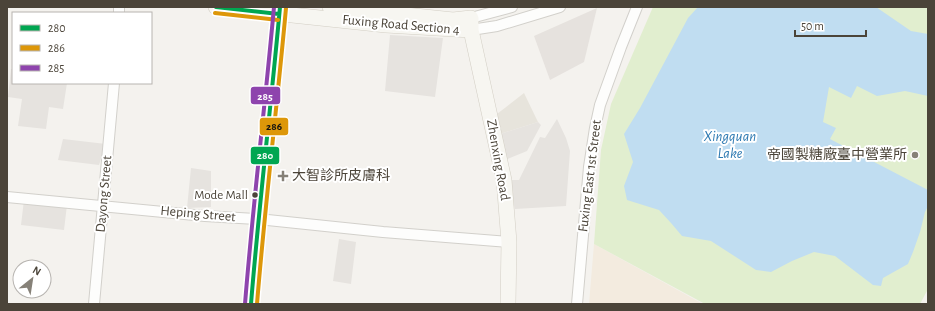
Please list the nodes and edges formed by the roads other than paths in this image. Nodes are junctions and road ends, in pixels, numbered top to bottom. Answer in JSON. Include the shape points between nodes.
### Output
{"nodes":[{"id":1,"x":216,"y":7,"type":"edge"},
{"id":2,"x":330,"y":7,"type":"edge"},
{"id":3,"x":512,"y":7,"type":"edge"},
{"id":4,"x":560,"y":7,"type":"edge"},
{"id":5,"x":637,"y":7,"type":"edge"},
{"id":6,"x":280,"y":10,"type":"edge"},
{"id":7,"x":471,"y":24,"type":"junction"},
{"id":8,"x":114,"y":84,"type":"edge"},
{"id":9,"x":7,"y":197,"type":"edge"},
{"id":10,"x":103,"y":206,"type":"junction"},
{"id":11,"x":258,"y":219,"type":"junction"},
{"id":12,"x":509,"y":242,"type":"junction"},
{"id":13,"x":94,"y":304,"type":"edge"},
{"id":14,"x":251,"y":304,"type":"edge"},
{"id":15,"x":508,"y":304,"type":"edge"},
{"id":16,"x":577,"y":304,"type":"edge"}],
"edges":[{"from":1,"to":6,"type":"main road","name":"Fuxing Road Section 4"},
{"from":2,"to":7,"type":"main road","name":"Fuxing Road Section 4"},
{"from":3,"to":7,"type":"street","name":"Fuxing Road Section 4"},
{"from":4,"to":7,"type":"street","name":"Fuxing Road Section 4","via":[[497,26]]},
{"from":5,"to":16,"type":"street","name":"Fuxing East 1st Street","via":[[600,105],[595,128],[589,167]]},
{"from":6,"to":7,"type":"main road","name":"Fuxing Road Section 4","via":[[386,25]]},
{"from":6,"to":11,"type":"main road"},
{"from":7,"to":12,"type":"main road","name":"Zhenxing Road","via":[[504,180]]},
{"from":8,"to":10,"type":"street","name":"Dayong Street"},
{"from":9,"to":10,"type":"street","name":"Heping Street"},
{"from":10,"to":11,"type":"street","name":"Heping Street"},
{"from":10,"to":13,"type":"street","name":"Dayong Street"},
{"from":11,"to":12,"type":"street","name":"Heping Street"},
{"from":11,"to":14,"type":"main road"},
{"from":12,"to":15,"type":"main road","name":"Zhenxing Road"}]}
